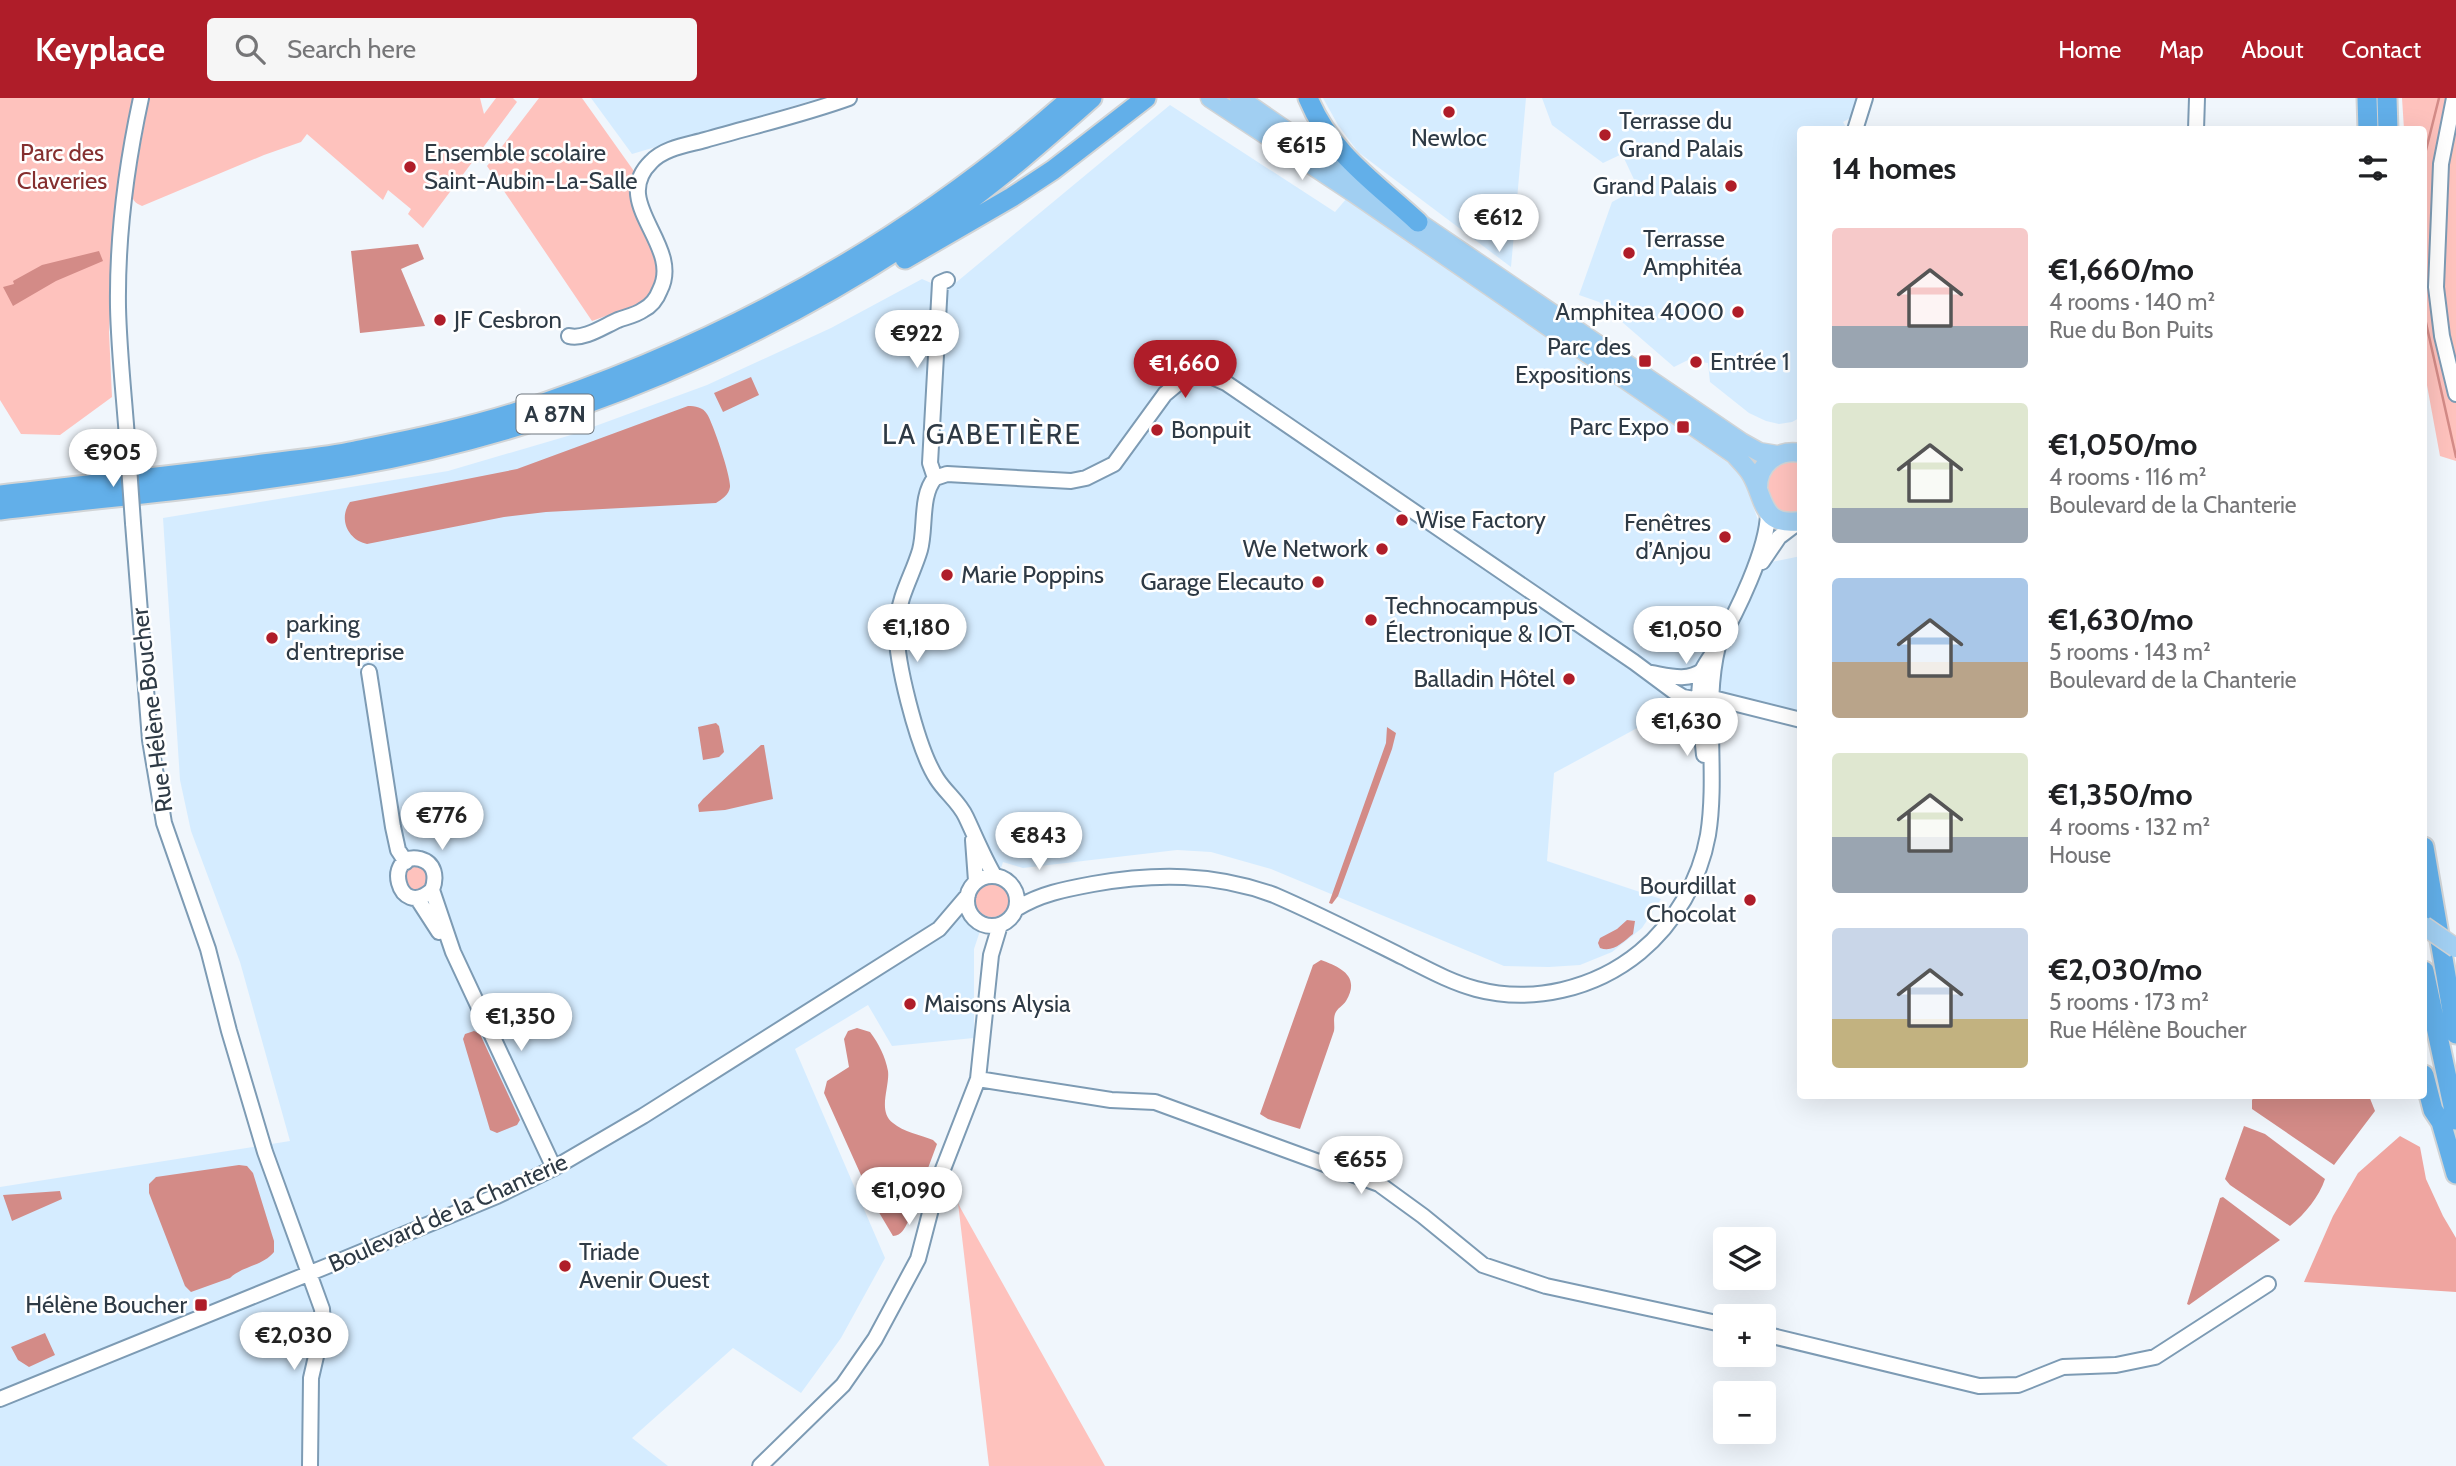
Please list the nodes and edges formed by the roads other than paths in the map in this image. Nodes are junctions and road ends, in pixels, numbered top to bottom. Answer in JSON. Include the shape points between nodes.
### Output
{"nodes":[{"id":1,"x":141,"y":98,"type":"edge"},
{"id":2,"x":849,"y":98,"type":"edge"},
{"id":3,"x":1071,"y":98,"type":"edge"},
{"id":4,"x":1092,"y":98,"type":"edge"},
{"id":5,"x":1146,"y":98,"type":"edge"},
{"id":6,"x":1210,"y":98,"type":"edge"},
{"id":7,"x":1239,"y":98,"type":"edge"},
{"id":8,"x":1308,"y":98,"type":"edge"},
{"id":9,"x":1865,"y":98,"type":"edge"},
{"id":10,"x":2197,"y":98,"type":"edge"},
{"id":11,"x":2367,"y":98,"type":"edge"},
{"id":12,"x":2387,"y":98,"type":"edge"},
{"id":13,"x":2454,"y":98,"type":"edge"},
{"id":14,"x":1856,"y":126,"type":"edge"},
{"id":15,"x":2196,"y":126,"type":"edge"},
{"id":16,"x":2368,"y":126,"type":"edge"},
{"id":17,"x":2388,"y":126,"type":"edge"},
{"id":18,"x":1418,"y":222,"type":"junction"},
{"id":19,"x":947,"y":280,"type":"dead end"},
{"id":20,"x":840,"y":286,"type":"junction"},
{"id":21,"x":1562,"y":328,"type":"junction"},
{"id":22,"x":569,"y":336,"type":"dead end"},
{"id":23,"x":2456,"y":394,"type":"edge"},
{"id":24,"x":1797,"y":450,"type":"edge"},
{"id":25,"x":1777,"y":455,"type":"junction"},
{"id":26,"x":934,"y":478,"type":"junction"},
{"id":27,"x":1758,"y":488,"type":"junction"},
{"id":28,"x":0,"y":495,"type":"edge"},
{"id":29,"x":0,"y":510,"type":"edge"},
{"id":30,"x":1768,"y":512,"type":"junction"},
{"id":31,"x":1797,"y":521,"type":"edge"},
{"id":32,"x":1797,"y":523,"type":"edge"},
{"id":33,"x":1753,"y":574,"type":"junction"},
{"id":34,"x":1718,"y":646,"type":"junction"},
{"id":35,"x":1703,"y":670,"type":"junction"},
{"id":36,"x":369,"y":672,"type":"dead end"},
{"id":37,"x":1649,"y":673,"type":"junction"},
{"id":38,"x":1707,"y":700,"type":"junction"},
{"id":39,"x":1797,"y":719,"type":"edge"},
{"id":40,"x":973,"y":835,"type":"junction"},
{"id":41,"x":406,"y":862,"type":"junction"},
{"id":42,"x":2427,"y":865,"type":"edge"},
{"id":43,"x":994,"y":875,"type":"junction"},
{"id":44,"x":976,"y":881,"type":"junction"},
{"id":45,"x":1012,"y":885,"type":"junction"},
{"id":46,"x":1065,"y":889,"type":"junction"},
{"id":47,"x":432,"y":890,"type":"junction"},
{"id":48,"x":968,"y":895,"type":"junction"},
{"id":49,"x":416,"y":898,"type":"junction"},
{"id":50,"x":1016,"y":909,"type":"junction"},
{"id":51,"x":987,"y":923,"type":"junction"},
{"id":52,"x":2427,"y":928,"type":"edge"},
{"id":53,"x":939,"y":929,"type":"junction"},
{"id":54,"x":2456,"y":948,"type":"edge"},
{"id":55,"x":453,"y":952,"type":"junction"},
{"id":56,"x":2427,"y":985,"type":"edge"},
{"id":57,"x":2456,"y":1034,"type":"edge"},
{"id":58,"x":978,"y":1079,"type":"junction"},
{"id":59,"x":2427,"y":1086,"type":"edge"},
{"id":60,"x":2456,"y":1121,"type":"edge"},
{"id":61,"x":554,"y":1168,"type":"junction"},
{"id":62,"x":2456,"y":1174,"type":"edge"},
{"id":63,"x":308,"y":1275,"type":"junction"},
{"id":64,"x":2268,"y":1284,"type":"dead end"},
{"id":65,"x":1713,"y":1322,"type":"edge"},
{"id":66,"x":1776,"y":1337,"type":"edge"},
{"id":67,"x":0,"y":1399,"type":"edge"},
{"id":68,"x":310,"y":1466,"type":"edge"},
{"id":69,"x":760,"y":1466,"type":"edge"}],
"edges":[{"from":1,"to":63,"type":"street","name":"Rue Hélène Boucher","bridge":true,"via":[[120,240],[118,308],[150,740],[164,823],[208,949],[265,1152]]},
{"from":2,"to":22,"type":"street","via":[[653,159],[640,179],[638,194],[664,257],[665,279],[659,294],[642,311],[581,337]]},
{"from":3,"to":28,"type":"highway","number":"A 87N","via":[[950,196],[835,271],[737,323],[589,387],[512,414],[351,452]]},
{"from":4,"to":20,"type":"highway","number":"A 87N","via":[[950,215]]},
{"from":5,"to":20,"type":"highway","via":[[1012,197],[883,271]]},
{"from":6,"to":21,"type":"main road"},
{"from":7,"to":18,"type":"main road"},
{"from":8,"to":18,"type":"highway","via":[[1346,158]]},
{"from":9,"to":14,"type":"street"},
{"from":10,"to":15,"type":"street"},
{"from":11,"to":16,"type":"highway"},
{"from":12,"to":17,"type":"highway"},
{"from":13,"to":23,"type":"street","via":[[2441,164],[2436,287]]},
{"from":18,"to":21,"type":"main road"},
{"from":19,"to":26,"type":"street","via":[[940,282],[937,324],[930,463]]},
{"from":20,"to":29,"type":"highway","number":"A 87N","via":[[752,334],[666,372],[516,427],[351,466]]},
{"from":21,"to":25,"type":"main road","via":[[1741,442]]},
{"from":21,"to":27,"type":"main road","via":[[1734,454]]},
{"from":24,"to":25,"type":"main road"},
{"from":25,"to":27,"type":"main road","via":[[1763,467]]},
{"from":26,"to":37,"type":"street","via":[[947,474],[1086,478],[1114,464],[1165,394],[1192,377],[1208,375],[1249,398]]},
{"from":26,"to":40,"type":"street","via":[[928,489],[919,552],[900,601],[896,642],[926,758],[959,805]]},
{"from":27,"to":30,"type":"main road"},
{"from":30,"to":31,"type":"main road"},
{"from":30,"to":33,"type":"street"},
{"from":32,"to":33,"type":"street","via":[[1779,537]]},
{"from":33,"to":34,"type":"street"},
{"from":34,"to":35,"type":"street"},
{"from":34,"to":38,"type":"street"},
{"from":35,"to":37,"type":"street","via":[[1696,676],[1677,678]]},
{"from":35,"to":38,"type":"street"},
{"from":36,"to":41,"type":"street","via":[[393,827]]},
{"from":37,"to":38,"type":"street","via":[[1673,691]]},
{"from":38,"to":39,"type":"street"},
{"from":38,"to":46,"type":"street","via":[[1708,833],[1687,894],[1662,931],[1640,952],[1595,979],[1554,992],[1530,995],[1473,988],[1293,903],[1227,882],[1153,876]]},
{"from":40,"to":43,"type":"street"},
{"from":40,"to":44,"type":"street"},
{"from":41,"to":47,"type":"street","via":[[427,863],[435,875]]},
{"from":41,"to":49,"type":"street","via":[[397,873],[397,883]]},
{"from":42,"to":57,"type":"highway"},
{"from":43,"to":44,"type":"street"},
{"from":43,"to":45,"type":"street"},
{"from":44,"to":48,"type":"street"},
{"from":45,"to":46,"type":"street"},
{"from":45,"to":50,"type":"street"},
{"from":46,"to":50,"type":"street"},
{"from":47,"to":49,"type":"street"},
{"from":47,"to":55,"type":"street"},
{"from":48,"to":51,"type":"street","via":[[970,913]]},
{"from":48,"to":53,"type":"street","name":"Boulevard de la Chanterie"},
{"from":49,"to":55,"type":"street"},
{"from":50,"to":51,"type":"street","via":[[1007,922]]},
{"from":51,"to":53,"type":"street","name":"Boulevard de la Chanterie"},
{"from":51,"to":58,"type":"street","via":[[991,955]]},
{"from":52,"to":54,"type":"main road","bridge":true},
{"from":53,"to":61,"type":"street","name":"Boulevard de la Chanterie"},
{"from":55,"to":61,"type":"street"},
{"from":56,"to":60,"type":"highway"},
{"from":58,"to":65,"type":"street","via":[[1111,1100],[1155,1102],[1379,1184],[1483,1265],[1546,1286]]},
{"from":58,"to":69,"type":"street","via":[[939,1182],[918,1259],[899,1298],[843,1385]]},
{"from":59,"to":62,"type":"highway"},
{"from":61,"to":63,"type":"street","name":"Boulevard de la Chanterie"},
{"from":63,"to":67,"type":"street","name":"Boulevard de la Chanterie"},
{"from":63,"to":68,"type":"street","name":"Rue Hélène Boucher","via":[[322,1309],[323,1326],[311,1378]]},
{"from":64,"to":66,"type":"street","via":[[2155,1357],[2116,1365],[2063,1367],[2018,1385],[1979,1386]]}]}
